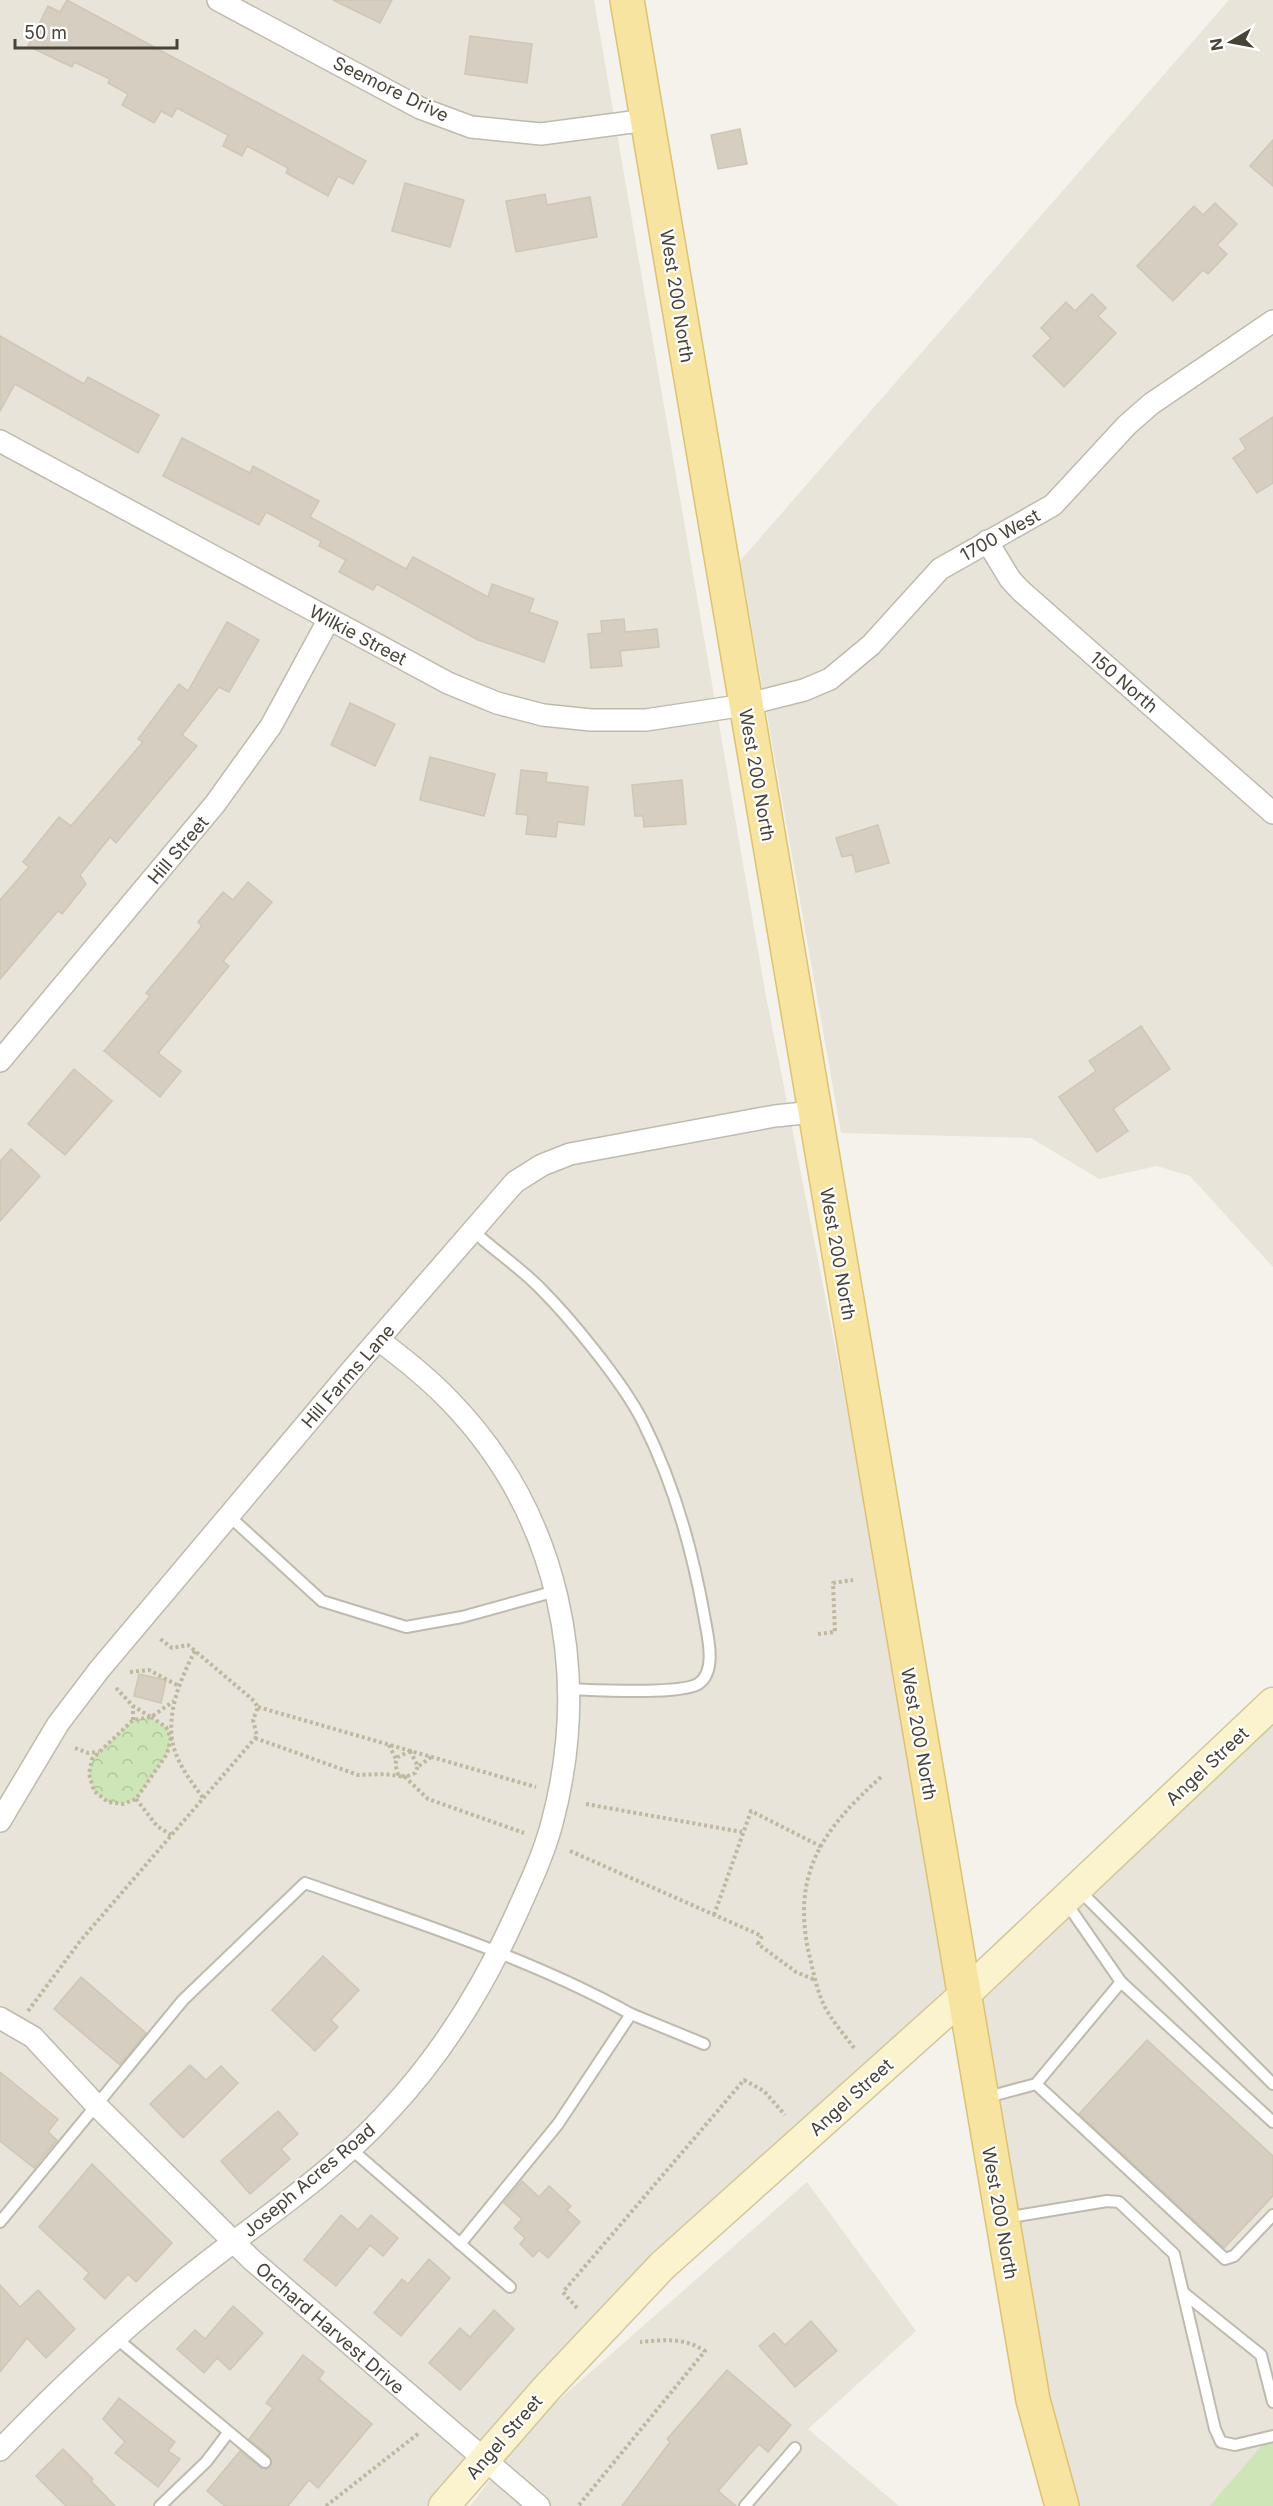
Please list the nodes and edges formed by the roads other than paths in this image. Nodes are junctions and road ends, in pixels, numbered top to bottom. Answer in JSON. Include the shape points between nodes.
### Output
{"nodes":[{"id":1,"x":218,"y":0,"type":"edge"},
{"id":2,"x":627,"y":0,"type":"edge"},
{"id":3,"x":647,"y":120,"type":"junction"},
{"id":4,"x":1273,"y":321,"type":"edge"},
{"id":5,"x":0,"y":441,"type":"edge"},
{"id":6,"x":987,"y":541,"type":"junction"},
{"id":7,"x":329,"y":619,"type":"junction"},
{"id":8,"x":745,"y":705,"type":"junction"},
{"id":9,"x":1273,"y":813,"type":"edge"},
{"id":10,"x":0,"y":1062,"type":"edge"},
{"id":11,"x":814,"y":1112,"type":"junction"},
{"id":12,"x":473,"y":1231,"type":"junction"},
{"id":13,"x":380,"y":1341,"type":"junction"},
{"id":14,"x":228,"y":1515,"type":"junction"},
{"id":15,"x":556,"y":1591,"type":"junction"},
{"id":16,"x":571,"y":1689,"type":"junction"},
{"id":17,"x":1273,"y":1703,"type":"edge"},
{"id":18,"x":0,"y":1821,"type":"edge"},
{"id":19,"x":1071,"y":1894,"type":"junction"},
{"id":20,"x":499,"y":1952,"type":"junction"},
{"id":21,"x":1121,"y":1982,"type":"junction"},
{"id":22,"x":963,"y":1996,"type":"junction"},
{"id":23,"x":632,"y":2014,"type":"junction"},
{"id":24,"x":0,"y":2018,"type":"edge"},
{"id":25,"x":704,"y":2044,"type":"dead end"},
{"id":26,"x":1036,"y":2084,"type":"junction"},
{"id":27,"x":1273,"y":2084,"type":"edge"},
{"id":28,"x":981,"y":2099,"type":"junction"},
{"id":29,"x":97,"y":2106,"type":"junction"},
{"id":30,"x":1273,"y":2122,"type":"edge"},
{"id":31,"x":351,"y":2149,"type":"junction"},
{"id":32,"x":1273,"y":2215,"type":"edge"},
{"id":33,"x":1001,"y":2218,"type":"junction"},
{"id":34,"x":0,"y":2222,"type":"edge"},
{"id":35,"x":233,"y":2243,"type":"junction"},
{"id":36,"x":460,"y":2244,"type":"junction"},
{"id":37,"x":510,"y":2287,"type":"dead end"},
{"id":38,"x":1185,"y":2294,"type":"junction"},
{"id":39,"x":116,"y":2338,"type":"junction"},
{"id":40,"x":1273,"y":2402,"type":"edge"},
{"id":41,"x":228,"y":2433,"type":"junction"},
{"id":42,"x":1273,"y":2436,"type":"edge"},
{"id":43,"x":795,"y":2448,"type":"dead end"},
{"id":44,"x":0,"y":2450,"type":"edge"},
{"id":45,"x":484,"y":2459,"type":"junction"},
{"id":46,"x":265,"y":2462,"type":"dead end"},
{"id":47,"x":160,"y":2506,"type":"edge"},
{"id":48,"x":444,"y":2506,"type":"edge"},
{"id":49,"x":539,"y":2506,"type":"edge"},
{"id":50,"x":745,"y":2506,"type":"edge"},
{"id":51,"x":1062,"y":2506,"type":"edge"}],
"edges":[{"from":1,"to":3,"type":"street","name":"Seemore Drive","via":[[420,108],[471,127],[541,134]]},
{"from":2,"to":3,"type":"main road","name":"West 200 North"},
{"from":3,"to":8,"type":"main road","name":"West 200 North"},
{"from":4,"to":6,"type":"street","name":"1700 West","via":[[1151,404],[1053,505]]},
{"from":5,"to":7,"type":"street","name":"Wilkie Street"},
{"from":6,"to":8,"type":"street","name":"1700 West","via":[[940,569],[871,645],[830,679]]},
{"from":6,"to":9,"type":"street","name":"150 North","via":[[1020,590]]},
{"from":7,"to":8,"type":"street","name":"Wilkie Street","via":[[448,683],[497,703],[543,715],[646,720]]},
{"from":7,"to":10,"type":"street","name":"Hill Street","via":[[272,726],[215,804]]},
{"from":8,"to":11,"type":"main road","name":"West 200 North"},
{"from":11,"to":12,"type":"street","name":"Hill Farms Lane","via":[[570,1154],[515,1182]]},
{"from":11,"to":22,"type":"main road","name":"West 200 North"},
{"from":12,"to":13,"type":"street","name":"Hill Farms Lane"},
{"from":12,"to":16,"type":"lane","via":[[538,1286],[600,1359],[641,1419],[682,1520],[696,1572],[709,1648],[708,1668],[700,1683],[668,1689]]},
{"from":13,"to":14,"type":"street","name":"Hill Farms Lane"},
{"from":13,"to":15,"type":"street","name":"Joseph Acres Road","via":[[450,1401],[483,1440],[540,1537]]},
{"from":14,"to":15,"type":"lane","via":[[322,1601],[406,1628]]},
{"from":14,"to":18,"type":"street","name":"Hill Farms Lane","via":[[58,1724]]},
{"from":15,"to":16,"type":"street","name":"Joseph Acres Road","via":[[567,1640]]},
{"from":16,"to":20,"type":"street","name":"Joseph Acres Road","via":[[566,1759],[551,1825]]},
{"from":17,"to":19,"type":"main road","name":"Angel Street"},
{"from":19,"to":21,"type":"lane","via":[[1083,1924]]},
{"from":19,"to":22,"type":"main road","name":"Angel Street"},
{"from":19,"to":27,"type":"lane"},
{"from":20,"to":23,"type":"lane"},
{"from":20,"to":29,"type":"lane","via":[[305,1883],[183,2000]]},
{"from":20,"to":31,"type":"street","name":"Joseph Acres Road","via":[[420,2074]]},
{"from":21,"to":26,"type":"lane"},
{"from":21,"to":30,"type":"lane"},
{"from":22,"to":28,"type":"main road","name":"West 200 North"},
{"from":22,"to":45,"type":"main road","name":"Angel Street","via":[[662,2266]]},
{"from":23,"to":25,"type":"lane"},
{"from":23,"to":36,"type":"lane","via":[[558,2124]]},
{"from":24,"to":29,"type":"street","name":"Orchard Harvest Drive","via":[[33,2037]]},
{"from":26,"to":28,"type":"lane"},
{"from":26,"to":32,"type":"lane","via":[[1226,2259],[1234,2256]]},
{"from":28,"to":33,"type":"main road","name":"West 200 North"},
{"from":29,"to":34,"type":"lane"},
{"from":29,"to":35,"type":"street","name":"Orchard Harvest Drive"},
{"from":31,"to":35,"type":"street","name":"Joseph Acres Road"},
{"from":31,"to":36,"type":"lane"},
{"from":33,"to":38,"type":"lane","via":[[1119,2202],[1174,2254]]},
{"from":33,"to":51,"type":"main road","name":"West 200 North","via":[[1033,2400]]},
{"from":35,"to":39,"type":"street","name":"Joseph Acres Road"},
{"from":35,"to":45,"type":"street","name":"Orchard Harvest Drive"},
{"from":36,"to":37,"type":"lane"},
{"from":38,"to":40,"type":"lane","via":[[1261,2355]]},
{"from":38,"to":42,"type":"lane","via":[[1221,2442],[1235,2445]]},
{"from":39,"to":41,"type":"lane"},
{"from":39,"to":44,"type":"street","name":"Joseph Acres Road"},
{"from":41,"to":46,"type":"lane"},
{"from":41,"to":47,"type":"lane","via":[[206,2462]]},
{"from":43,"to":50,"type":"lane"},
{"from":45,"to":48,"type":"main road","name":"Angel Street"},
{"from":45,"to":49,"type":"street","name":"Orchard Harvest Drive"}]}
